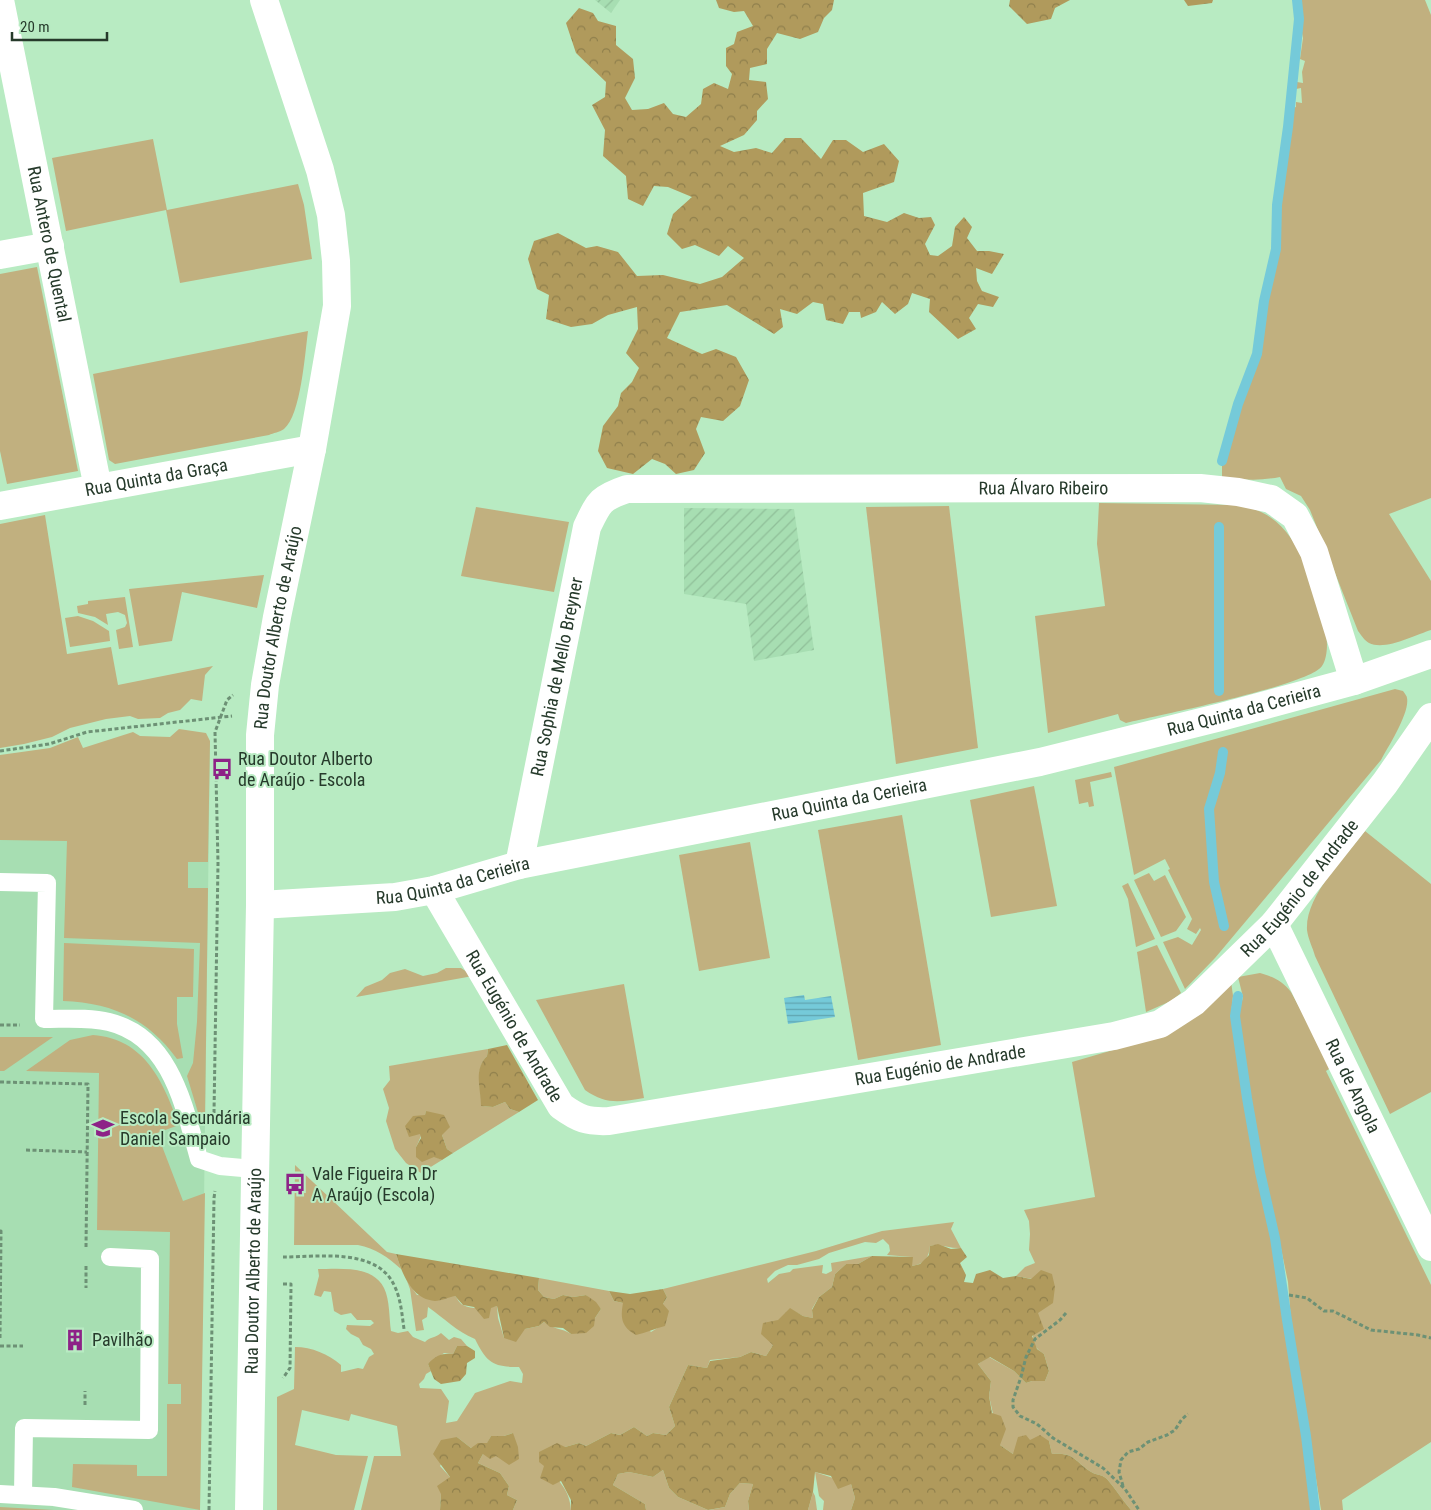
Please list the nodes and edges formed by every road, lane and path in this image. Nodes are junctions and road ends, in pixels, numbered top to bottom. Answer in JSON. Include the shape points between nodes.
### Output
{"nodes":[{"id":1,"x":0,"y":0,"type":"edge"},
{"id":2,"x":264,"y":0,"type":"edge"},
{"id":3,"x":50,"y":246,"type":"junction"},
{"id":4,"x":0,"y":255,"type":"edge"},
{"id":5,"x":312,"y":449,"type":"junction"},
{"id":6,"x":98,"y":488,"type":"junction"},
{"id":7,"x":610,"y":494,"type":"joint"},
{"id":8,"x":0,"y":506,"type":"edge"},
{"id":9,"x":1431,"y":654,"type":"edge"},
{"id":10,"x":1354,"y":680,"type":"junction"},
{"id":11,"x":262,"y":710,"type":"junction"},
{"id":12,"x":1431,"y":717,"type":"edge"},
{"id":13,"x":0,"y":751,"type":"edge"},
{"id":14,"x":218,"y":863,"type":"dead end"},
{"id":15,"x":518,"y":865,"type":"junction"},
{"id":16,"x":0,"y":882,"type":"edge"},
{"id":17,"x":434,"y":890,"type":"junction"},
{"id":18,"x":260,"y":904,"type":"junction"},
{"id":19,"x":1274,"y":924,"type":"junction"},
{"id":20,"x":0,"y":1082,"type":"edge"},
{"id":21,"x":214,"y":1115,"type":"dead end"},
{"id":22,"x":26,"y":1150,"type":"dead end"},
{"id":23,"x":87,"y":1152,"type":"junction"},
{"id":24,"x":254,"y":1169,"type":"junction"},
{"id":25,"x":217,"y":1184,"type":"dead end"},
{"id":26,"x":0,"y":1231,"type":"edge"},
{"id":27,"x":1431,"y":1247,"type":"edge"},
{"id":28,"x":86,"y":1256,"type":"dead end"},
{"id":29,"x":110,"y":1258,"type":"dead end"},
{"id":30,"x":253,"y":1258,"type":"junction"},
{"id":31,"x":86,"y":1264,"type":"dead end"},
{"id":32,"x":86,"y":1288,"type":"dead end"},
{"id":33,"x":1289,"y":1295,"type":"dead end"},
{"id":34,"x":1066,"y":1313,"type":"dead end"},
{"id":35,"x":404,"y":1328,"type":"dead end"},
{"id":36,"x":1431,"y":1338,"type":"edge"},
{"id":37,"x":0,"y":1339,"type":"edge"},
{"id":38,"x":0,"y":1346,"type":"edge"},
{"id":39,"x":24,"y":1346,"type":"dead end"},
{"id":40,"x":1188,"y":1414,"type":"dead end"},
{"id":41,"x":1124,"y":1489,"type":"junction"},
{"id":42,"x":0,"y":1494,"type":"edge"},
{"id":43,"x":23,"y":1495,"type":"junction"},
{"id":44,"x":134,"y":1510,"type":"edge"},
{"id":45,"x":210,"y":1510,"type":"edge"},
{"id":46,"x":249,"y":1510,"type":"edge"},
{"id":47,"x":1139,"y":1510,"type":"edge"}],
"edges":[{"from":1,"to":3,"type":"street","name":"Rua Antero de Quental"},
{"from":2,"to":5,"type":"street","name":"Rua Doutor Alberto de Araújo","via":[[320,170],[331,215],[336,261],[336,306]]},
{"from":3,"to":4,"type":"street"},
{"from":3,"to":6,"type":"street","name":"Rua Antero de Quental"},
{"from":5,"to":6,"type":"street","name":"Rua Quinta da Graça"},
{"from":5,"to":11,"type":"street","name":"Rua Doutor Alberto de Araújo","via":[[277,617]]},
{"from":6,"to":8,"type":"street","name":"Rua Quinta da Graça"},
{"from":7,"to":10,"type":"street","name":"Rua Álvaro Ribeiro","via":[[650,488],[1200,488],[1271,499],[1295,516],[1314,552]]},
{"from":7,"to":15,"type":"street","name":"Rua Sophia de Mello Breyner","via":[[598,503],[587,527]]},
{"from":9,"to":10,"type":"street","name":"Rua Quinta da Cerieira"},
{"from":10,"to":15,"type":"street","name":"Rua Quinta da Cerieira","via":[[1040,762]]},
{"from":11,"to":13,"type":"path","via":[[220,718],[87,732],[49,744]]},
{"from":11,"to":18,"type":"street","name":"Rua Doutor Alberto de Araújo"},
{"from":12,"to":19,"type":"street","name":"Rua Eugénio de Andrade","via":[[1386,783]]},
{"from":14,"to":21,"type":"path"},
{"from":15,"to":17,"type":"street","name":"Rua Quinta da Cerieira"},
{"from":16,"to":24,"type":"lane","via":[[47,883],[44,1020],[85,1019],[130,1029],[165,1063],[180,1093],[199,1159],[220,1166]]},
{"from":17,"to":18,"type":"street","name":"Rua Quinta da Cerieira","via":[[395,897]]},
{"from":17,"to":19,"type":"street","name":"Rua Eugénio de Andrade","via":[[562,1106],[574,1116],[591,1121],[1114,1036],[1160,1024],[1194,1002]]},
{"from":18,"to":24,"type":"street","name":"Rua Doutor Alberto de Araújo"},
{"from":19,"to":27,"type":"street","name":"Rua de Angola"},
{"from":20,"to":23,"type":"path","via":[[88,1084]]},
{"from":22,"to":23,"type":"path"},
{"from":23,"to":28,"type":"path"},
{"from":24,"to":30,"type":"street","name":"Rua Doutor Alberto de Araújo"},
{"from":25,"to":45,"type":"path","via":[[214,1198]]},
{"from":26,"to":37,"type":"path"},
{"from":29,"to":43,"type":"lane","via":[[150,1258],[149,1430],[24,1428]]},
{"from":30,"to":35,"type":"path","via":[[352,1257],[371,1262],[385,1271],[395,1286]]},
{"from":30,"to":46,"type":"street","name":"Rua Doutor Alberto de Araújo"},
{"from":31,"to":32,"type":"path"},
{"from":33,"to":36,"type":"path","via":[[1307,1298],[1324,1311],[1333,1311],[1371,1330]]},
{"from":34,"to":41,"type":"path","via":[[1035,1339],[1026,1357],[1013,1408],[1020,1416],[1103,1468]]},
{"from":38,"to":39,"type":"path"},
{"from":40,"to":41,"type":"path","via":[[1167,1436],[1128,1452],[1120,1460],[1120,1480]]},
{"from":41,"to":47,"type":"path"},
{"from":42,"to":43,"type":"lane"},
{"from":43,"to":44,"type":"lane"}]}
